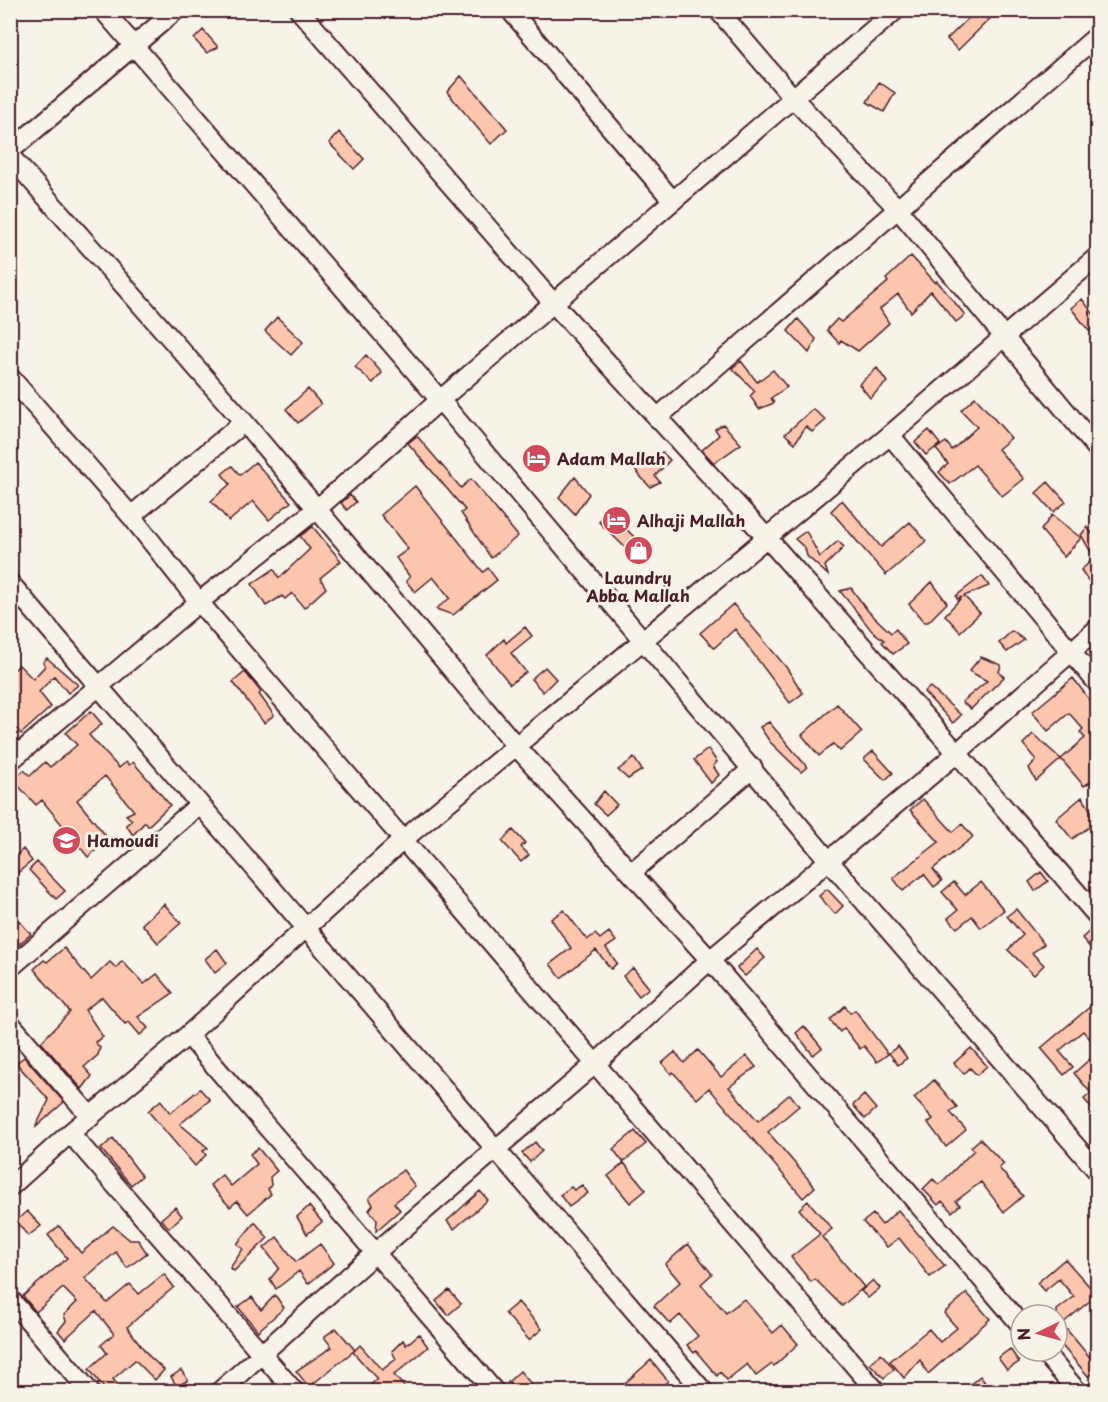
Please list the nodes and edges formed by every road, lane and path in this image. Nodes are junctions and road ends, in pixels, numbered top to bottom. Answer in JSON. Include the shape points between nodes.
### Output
{"nodes":[{"id":1,"x":103,"y":10,"type":"edge"},
{"id":2,"x":176,"y":10,"type":"edge"},
{"id":3,"x":299,"y":10,"type":"edge"},
{"id":4,"x":510,"y":10,"type":"edge"},
{"id":5,"x":718,"y":10,"type":"edge"},
{"id":6,"x":896,"y":10,"type":"edge"},
{"id":7,"x":1098,"y":35,"type":"edge"},
{"id":8,"x":133,"y":48,"type":"junction"},
{"id":9,"x":794,"y":99,"type":"junction"},
{"id":10,"x":10,"y":150,"type":"edge"},
{"id":11,"x":10,"y":156,"type":"edge"},
{"id":12,"x":673,"y":201,"type":"junction"},
{"id":13,"x":898,"y":209,"type":"junction"},
{"id":14,"x":1098,"y":256,"type":"edge"},
{"id":15,"x":554,"y":304,"type":"junction"},
{"id":16,"x":1004,"y":338,"type":"junction"},
{"id":17,"x":10,"y":377,"type":"edge"},
{"id":18,"x":440,"y":400,"type":"junction"},
{"id":19,"x":657,"y":418,"type":"junction"},
{"id":20,"x":244,"y":422,"type":"junction"},
{"id":21,"x":890,"y":435,"type":"junction"},
{"id":22,"x":1098,"y":450,"type":"edge"},
{"id":23,"x":318,"y":508,"type":"junction"},
{"id":24,"x":131,"y":516,"type":"junction"},
{"id":25,"x":767,"y":538,"type":"junction"},
{"id":26,"x":10,"y":583,"type":"edge"},
{"id":27,"x":199,"y":602,"type":"junction"},
{"id":28,"x":1098,"y":628,"type":"edge"},
{"id":29,"x":644,"y":640,"type":"junction"},
{"id":30,"x":1070,"y":652,"type":"junction"},
{"id":31,"x":1098,"y":684,"type":"edge"},
{"id":32,"x":97,"y":686,"type":"junction"},
{"id":33,"x":516,"y":746,"type":"junction"},
{"id":34,"x":957,"y":753,"type":"junction"},
{"id":35,"x":10,"y":761,"type":"edge"},
{"id":36,"x":753,"y":768,"type":"junction"},
{"id":37,"x":199,"y":805,"type":"junction"},
{"id":38,"x":404,"y":839,"type":"junction"},
{"id":39,"x":830,"y":861,"type":"junction"},
{"id":40,"x":632,"y":872,"type":"junction"},
{"id":41,"x":1098,"y":917,"type":"edge"},
{"id":42,"x":306,"y":929,"type":"junction"},
{"id":43,"x":710,"y":960,"type":"junction"},
{"id":44,"x":10,"y":968,"type":"edge"},
{"id":45,"x":10,"y":1023,"type":"edge"},
{"id":46,"x":188,"y":1035,"type":"junction"},
{"id":47,"x":595,"y":1064,"type":"junction"},
{"id":48,"x":91,"y":1117,"type":"junction"},
{"id":49,"x":70,"y":1133,"type":"junction"},
{"id":50,"x":496,"y":1151,"type":"junction"},
{"id":51,"x":1098,"y":1172,"type":"edge"},
{"id":52,"x":10,"y":1187,"type":"edge"},
{"id":53,"x":375,"y":1253,"type":"junction"},
{"id":54,"x":10,"y":1299,"type":"edge"},
{"id":55,"x":1009,"y":1311,"type":"edge"},
{"id":56,"x":262,"y":1352,"type":"junction"},
{"id":57,"x":1053,"y":1363,"type":"edge"},
{"id":58,"x":90,"y":1392,"type":"edge"},
{"id":59,"x":219,"y":1392,"type":"edge"},
{"id":60,"x":296,"y":1392,"type":"edge"},
{"id":61,"x":495,"y":1392,"type":"edge"},
{"id":62,"x":704,"y":1392,"type":"edge"},
{"id":63,"x":877,"y":1392,"type":"edge"},
{"id":64,"x":1078,"y":1392,"type":"edge"}],
"edges":[{"from":1,"to":8,"type":"street"},
{"from":2,"to":8,"type":"street"},
{"from":3,"to":15,"type":"street"},
{"from":4,"to":12,"type":"street"},
{"from":5,"to":9,"type":"street"},
{"from":6,"to":9,"type":"street"},
{"from":7,"to":13,"type":"street"},
{"from":8,"to":10,"type":"street"},
{"from":8,"to":18,"type":"street"},
{"from":9,"to":12,"type":"street"},
{"from":9,"to":13,"type":"street"},
{"from":11,"to":20,"type":"street"},
{"from":12,"to":15,"type":"street"},
{"from":13,"to":16,"type":"street"},
{"from":13,"to":19,"type":"street"},
{"from":14,"to":16,"type":"street"},
{"from":15,"to":18,"type":"street"},
{"from":15,"to":19,"type":"street"},
{"from":16,"to":21,"type":"street"},
{"from":16,"to":22,"type":"street"},
{"from":17,"to":24,"type":"street"},
{"from":18,"to":23,"type":"street"},
{"from":18,"to":29,"type":"street"},
{"from":19,"to":25,"type":"street"},
{"from":20,"to":23,"type":"street"},
{"from":20,"to":24,"type":"street"},
{"from":21,"to":25,"type":"street"},
{"from":21,"to":30,"type":"street"},
{"from":23,"to":27,"type":"street"},
{"from":23,"to":33,"type":"street"},
{"from":24,"to":27,"type":"street"},
{"from":25,"to":29,"type":"street"},
{"from":25,"to":34,"type":"street"},
{"from":26,"to":32,"type":"street"},
{"from":27,"to":32,"type":"street"},
{"from":27,"to":38,"type":"street"},
{"from":28,"to":30,"type":"street"},
{"from":29,"to":33,"type":"street"},
{"from":29,"to":36,"type":"street"},
{"from":30,"to":31,"type":"street"},
{"from":30,"to":34,"type":"street"},
{"from":32,"to":35,"type":"street"},
{"from":32,"to":37,"type":"street"},
{"from":33,"to":38,"type":"street"},
{"from":33,"to":40,"type":"street"},
{"from":34,"to":39,"type":"street"},
{"from":34,"to":41,"type":"street"},
{"from":36,"to":39,"type":"street"},
{"from":36,"to":40,"type":"street"},
{"from":37,"to":42,"type":"street"},
{"from":37,"to":44,"type":"street"},
{"from":38,"to":42,"type":"street"},
{"from":38,"to":47,"type":"street"},
{"from":39,"to":43,"type":"street"},
{"from":39,"to":51,"type":"street"},
{"from":40,"to":43,"type":"street"},
{"from":42,"to":46,"type":"street"},
{"from":42,"to":50,"type":"street"},
{"from":43,"to":47,"type":"street"},
{"from":43,"to":55,"type":"street"},
{"from":45,"to":48,"type":"street"},
{"from":46,"to":48,"type":"street"},
{"from":46,"to":53,"type":"street"},
{"from":47,"to":50,"type":"street"},
{"from":47,"to":63,"type":"street"},
{"from":48,"to":49,"type":"street"},
{"from":49,"to":52,"type":"street"},
{"from":49,"to":56,"type":"street"},
{"from":50,"to":53,"type":"street"},
{"from":50,"to":62,"type":"street"},
{"from":53,"to":56,"type":"street"},
{"from":53,"to":61,"type":"street"},
{"from":54,"to":58,"type":"street"},
{"from":56,"to":59,"type":"street"},
{"from":56,"to":60,"type":"street"},
{"from":57,"to":64,"type":"street"}]}
